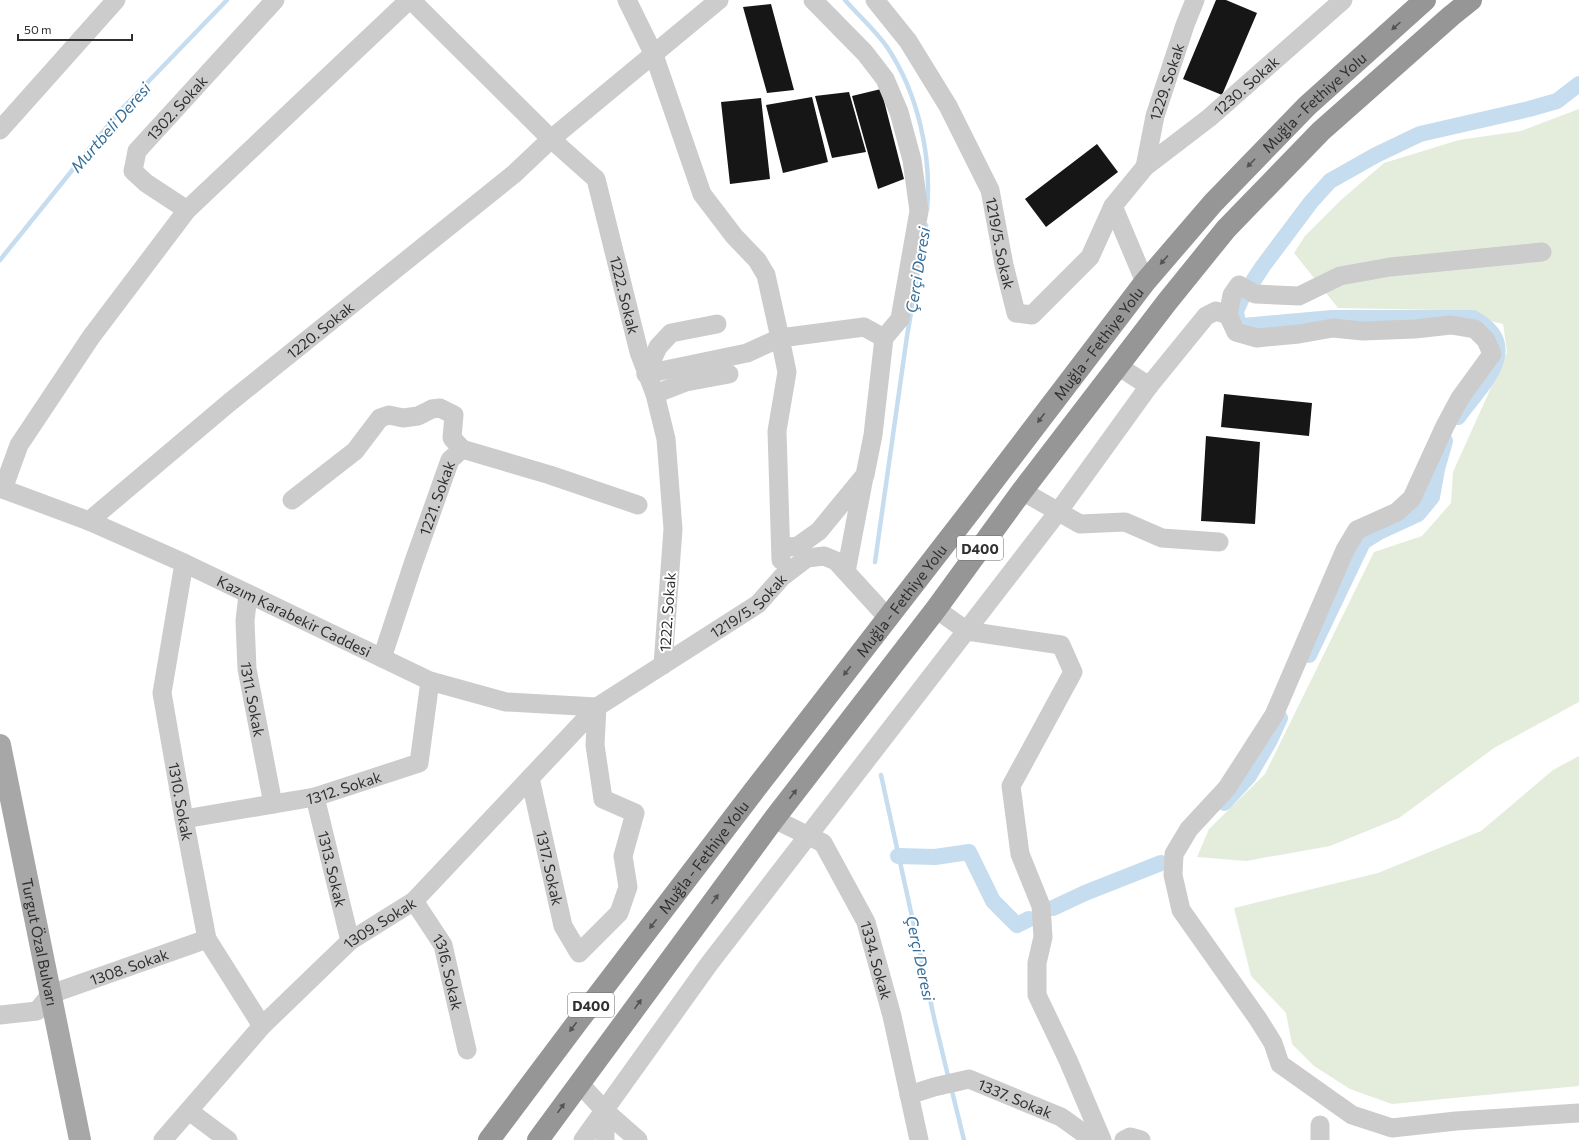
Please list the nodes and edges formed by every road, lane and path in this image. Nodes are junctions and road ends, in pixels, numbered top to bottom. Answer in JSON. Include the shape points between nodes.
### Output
{"nodes":[{"id":1,"x":116,"y":0,"type":"edge"},
{"id":2,"x":275,"y":0,"type":"edge"},
{"id":3,"x":410,"y":0,"type":"edge"},
{"id":4,"x":627,"y":0,"type":"edge"},
{"id":5,"x":719,"y":0,"type":"edge"},
{"id":6,"x":813,"y":0,"type":"edge"},
{"id":7,"x":875,"y":0,"type":"edge"},
{"id":8,"x":1195,"y":0,"type":"edge"},
{"id":9,"x":1343,"y":0,"type":"edge"},
{"id":10,"x":1425,"y":0,"type":"edge"},
{"id":11,"x":1471,"y":0,"type":"edge"},
{"id":12,"x":654,"y":55,"type":"junction"},
{"id":13,"x":0,"y":130,"type":"edge"},
{"id":14,"x":551,"y":139,"type":"junction"},
{"id":15,"x":1146,"y":167,"type":"junction"},
{"id":16,"x":1113,"y":206,"type":"junction"},
{"id":17,"x":187,"y":210,"type":"junction"},
{"id":18,"x":1542,"y":252,"type":"dead end"},
{"id":19,"x":1145,"y":282,"type":"junction"},
{"id":20,"x":1228,"y":315,"type":"junction"},
{"id":21,"x":717,"y":324,"type":"dead end"},
{"id":22,"x":780,"y":338,"type":"junction"},
{"id":23,"x":884,"y":338,"type":"junction"},
{"id":24,"x":1118,"y":366,"type":"junction"},
{"id":25,"x":646,"y":374,"type":"junction"},
{"id":26,"x":729,"y":374,"type":"dead end"},
{"id":27,"x":1149,"y":386,"type":"junction"},
{"id":28,"x":655,"y":394,"type":"junction"},
{"id":29,"x":462,"y":449,"type":"junction"},
{"id":30,"x":865,"y":475,"type":"junction"},
{"id":31,"x":1,"y":488,"type":"edge"},
{"id":32,"x":1022,"y":491,"type":"junction"},
{"id":33,"x":292,"y":500,"type":"dead end"},
{"id":34,"x":638,"y":505,"type":"dead end"},
{"id":35,"x":1058,"y":512,"type":"junction"},
{"id":36,"x":89,"y":521,"type":"junction"},
{"id":37,"x":1219,"y":542,"type":"dead end"},
{"id":38,"x":781,"y":548,"type":"junction"},
{"id":39,"x":184,"y":563,"type":"junction"},
{"id":40,"x":846,"y":572,"type":"junction"},
{"id":41,"x":782,"y":577,"type":"junction"},
{"id":42,"x":248,"y":594,"type":"junction"},
{"id":43,"x":936,"y":609,"type":"junction"},
{"id":44,"x":888,"y":618,"type":"junction"},
{"id":45,"x":967,"y":631,"type":"junction"},
{"id":46,"x":382,"y":658,"type":"junction"},
{"id":47,"x":663,"y":665,"type":"junction"},
{"id":48,"x":430,"y":681,"type":"junction"},
{"id":49,"x":597,"y":707,"type":"junction"},
{"id":50,"x":0,"y":745,"type":"edge"},
{"id":51,"x":530,"y":778,"type":"junction"},
{"id":52,"x":315,"y":797,"type":"junction"},
{"id":53,"x":273,"y":804,"type":"junction"},
{"id":54,"x":184,"y":819,"type":"junction"},
{"id":55,"x":774,"y":819,"type":"junction"},
{"id":56,"x":807,"y":835,"type":"junction"},
{"id":57,"x":414,"y":901,"type":"junction"},
{"id":58,"x":207,"y":939,"type":"junction"},
{"id":59,"x":350,"y":941,"type":"junction"},
{"id":60,"x":51,"y":994,"type":"junction"},
{"id":61,"x":0,"y":1015,"type":"edge"},
{"id":62,"x":262,"y":1026,"type":"junction"},
{"id":63,"x":467,"y":1050,"type":"dead end"},
{"id":64,"x":579,"y":1084,"type":"junction"},
{"id":65,"x":909,"y":1095,"type":"junction"},
{"id":66,"x":188,"y":1111,"type":"junction"},
{"id":67,"x":605,"y":1111,"type":"junction"},
{"id":68,"x":1579,"y":1113,"type":"edge"},
{"id":69,"x":80,"y":1140,"type":"edge"},
{"id":70,"x":163,"y":1140,"type":"edge"},
{"id":71,"x":228,"y":1140,"type":"edge"},
{"id":72,"x":490,"y":1140,"type":"edge"},
{"id":73,"x":538,"y":1140,"type":"edge"},
{"id":74,"x":583,"y":1140,"type":"edge"},
{"id":75,"x":605,"y":1140,"type":"edge"},
{"id":76,"x":638,"y":1140,"type":"edge"},
{"id":77,"x":919,"y":1140,"type":"edge"},
{"id":78,"x":1093,"y":1140,"type":"edge"},
{"id":79,"x":1102,"y":1140,"type":"edge"},
{"id":80,"x":1124,"y":1140,"type":"edge"},
{"id":81,"x":1141,"y":1140,"type":"edge"}],
"edges":[{"from":1,"to":13,"type":"street"},
{"from":2,"to":17,"type":"street","name":"1302. Sokak","via":[[138,152],[133,172]]},
{"from":3,"to":14,"type":"street","name":"1222. Sokak"},
{"from":3,"to":17,"type":"street"},
{"from":4,"to":12,"type":"street"},
{"from":5,"to":12,"type":"street","name":"1220. Sokak"},
{"from":6,"to":23,"type":"street","via":[[865,53],[885,79],[899,112],[912,160],[919,211],[900,319]]},
{"from":7,"to":16,"type":"street","name":"1219/5. Sokak","via":[[908,41],[948,106],[990,190],[1016,312],[1032,315],[1090,256]]},
{"from":8,"to":15,"type":"street","name":"1229. Sokak","via":[[1155,116]]},
{"from":9,"to":15,"type":"street","name":"1230. Sokak","via":[[1209,118]]},
{"from":10,"to":19,"type":"highway","name":"Muğla - Fethiye Yolu","number":"D400","one_way":true,"via":[[1307,106],[1213,203]]},
{"from":11,"to":24,"type":"highway","name":"Muğla - Fethiye Yolu","number":"D400","via":[[1321,131],[1276,176],[1226,229]]},
{"from":12,"to":14,"type":"street","name":"1220. Sokak"},
{"from":12,"to":22,"type":"street","via":[[702,194],[734,236],[757,260],[766,275]]},
{"from":14,"to":25,"type":"street","name":"1222. Sokak","via":[[596,179]]},
{"from":14,"to":36,"type":"street","name":"1220. Sokak","via":[[514,174],[236,397]]},
{"from":15,"to":16,"type":"street","name":"1219/5. Sokak"},
{"from":16,"to":19,"type":"street"},
{"from":17,"to":31,"type":"street","via":[[92,337],[19,445]]},
{"from":18,"to":20,"type":"street","via":[[1390,267],[1340,276],[1299,296],[1247,290],[1232,295]]},
{"from":19,"to":44,"type":"highway","name":"Muğla - Fethiye Yolu","number":"D400","one_way":true},
{"from":20,"to":27,"type":"street","via":[[1216,311],[1206,316]]},
{"from":20,"to":68,"type":"street","via":[[1236,332],[1257,338],[1333,328],[1363,331],[1451,325],[1476,329],[1486,340],[1492,354],[1460,398],[1412,498],[1397,512],[1357,530],[1345,550],[1274,715],[1227,788],[1189,829],[1174,854],[1172,875],[1181,910],[1258,1019],[1273,1043],[1280,1064],[1352,1115],[1392,1128]]},
{"from":21,"to":25,"type":"street","via":[[672,333],[658,347]]},
{"from":22,"to":23,"type":"street","via":[[864,327]]},
{"from":22,"to":25,"type":"street","via":[[747,353]]},
{"from":22,"to":38,"type":"street","via":[[787,372],[777,431]]},
{"from":23,"to":30,"type":"street","via":[[873,435]]},
{"from":24,"to":27,"type":"street"},
{"from":24,"to":32,"type":"highway","name":"Muğla - Fethiye Yolu","number":"D400"},
{"from":25,"to":28,"type":"street","name":"1222. Sokak"},
{"from":26,"to":28,"type":"street","via":[[686,382]]},
{"from":27,"to":35,"type":"street"},
{"from":28,"to":47,"type":"street","name":"1222. Sokak","via":[[666,440],[673,529]]},
{"from":29,"to":33,"type":"street","via":[[452,438],[454,415],[440,408],[418,416],[402,418],[389,415],[380,418],[355,451]]},
{"from":29,"to":34,"type":"street","name":"1221. Sokak"},
{"from":29,"to":46,"type":"street","name":"1221. Sokak","via":[[450,460]]},
{"from":30,"to":38,"type":"street","via":[[819,531],[798,546]]},
{"from":30,"to":40,"type":"street"},
{"from":31,"to":36,"type":"street","name":"Kazım Karabekir Caddesi"},
{"from":32,"to":35,"type":"street"},
{"from":32,"to":43,"type":"highway","name":"Muğla - Fethiye Yolu","number":"D400"},
{"from":35,"to":37,"type":"street","via":[[1080,524],[1125,522],[1162,538]]},
{"from":35,"to":45,"type":"street"},
{"from":36,"to":39,"type":"street","name":"Kazım Karabekir Caddesi"},
{"from":38,"to":41,"type":"street"},
{"from":39,"to":42,"type":"street","name":"Kazım Karabekir Caddesi"},
{"from":39,"to":54,"type":"street","name":"1310. Sokak","via":[[162,693]]},
{"from":40,"to":41,"type":"street","name":"1219/5. Sokak","via":[[836,561],[824,556],[807,558]]},
{"from":40,"to":44,"type":"street","name":"1219/5. Sokak"},
{"from":41,"to":47,"type":"street","name":"1219/5. Sokak","via":[[758,604]]},
{"from":42,"to":46,"type":"street","name":"Kazım Karabekir Caddesi"},
{"from":42,"to":53,"type":"street","name":"1311. Sokak","via":[[245,621],[247,669]]},
{"from":43,"to":45,"type":"street"},
{"from":55,"to":43,"type":"highway","name":"Muğla - Fethiye Yolu","number":"D400","one_way":true},
{"from":44,"to":72,"type":"highway","name":"Muğla - Fethiye Yolu","number":"D400","one_way":true},
{"from":45,"to":56,"type":"street"},
{"from":45,"to":79,"type":"street","via":[[1061,645],[1073,672],[1011,786],[1020,854],[1040,906],[1043,937],[1037,963],[1037,995]]},
{"from":46,"to":48,"type":"street","name":"Kazım Karabekir Caddesi"},
{"from":47,"to":49,"type":"street","name":"1219/5. Sokak"},
{"from":48,"to":49,"type":"street","name":"Kazım Karabekir Caddesi","via":[[506,702]]},
{"from":48,"to":52,"type":"street","name":"1312. Sokak","via":[[419,763]]},
{"from":49,"to":51,"type":"street","name":"1309. Sokak"},
{"from":49,"to":51,"type":"street","name":"1317. Sokak","via":[[595,745],[603,799],[635,813],[623,856],[628,887],[619,913],[579,953],[563,926]]},
{"from":50,"to":60,"type":"main road","name":"Turgut Özal Bulvarı"},
{"from":51,"to":57,"type":"street","name":"1309. Sokak"},
{"from":52,"to":53,"type":"street","name":"1312. Sokak"},
{"from":52,"to":59,"type":"street","name":"1313. Sokak"},
{"from":53,"to":54,"type":"street","name":"1312. Sokak"},
{"from":54,"to":58,"type":"street","name":"1310. Sokak"},
{"from":55,"to":56,"type":"street","name":"1334. Sokak"},
{"from":64,"to":55,"type":"highway","name":"Muğla - Fethiye Yolu","number":"D400","one_way":true},
{"from":56,"to":65,"type":"street","name":"1334. Sokak","via":[[823,843],[866,922],[892,1016]]},
{"from":56,"to":67,"type":"street","via":[[709,964]]},
{"from":57,"to":59,"type":"street","name":"1309. Sokak"},
{"from":57,"to":63,"type":"street","name":"1316. Sokak","via":[[443,945]]},
{"from":58,"to":60,"type":"street","name":"1308. Sokak"},
{"from":58,"to":62,"type":"street","name":"1310. Sokak"},
{"from":59,"to":62,"type":"street","name":"1309. Sokak"},
{"from":60,"to":61,"type":"street","via":[[37,1011]]},
{"from":60,"to":69,"type":"main road","name":"Turgut Özal Bulvarı"},
{"from":62,"to":66,"type":"street","name":"1309. Sokak"},
{"from":64,"to":67,"type":"street"},
{"from":73,"to":64,"type":"highway","name":"Muğla - Fethiye Yolu","number":"D400","one_way":true},
{"from":65,"to":77,"type":"street","name":"1334. Sokak"},
{"from":65,"to":78,"type":"street","name":"1337. Sokak","via":[[969,1079],[1061,1117]]},
{"from":66,"to":70,"type":"street","name":"1309. Sokak"},
{"from":66,"to":71,"type":"street"},
{"from":67,"to":74,"type":"street"},
{"from":67,"to":75,"type":"street"},
{"from":67,"to":76,"type":"street"},
{"from":80,"to":81,"type":"street","via":[[1130,1137]]}]}
